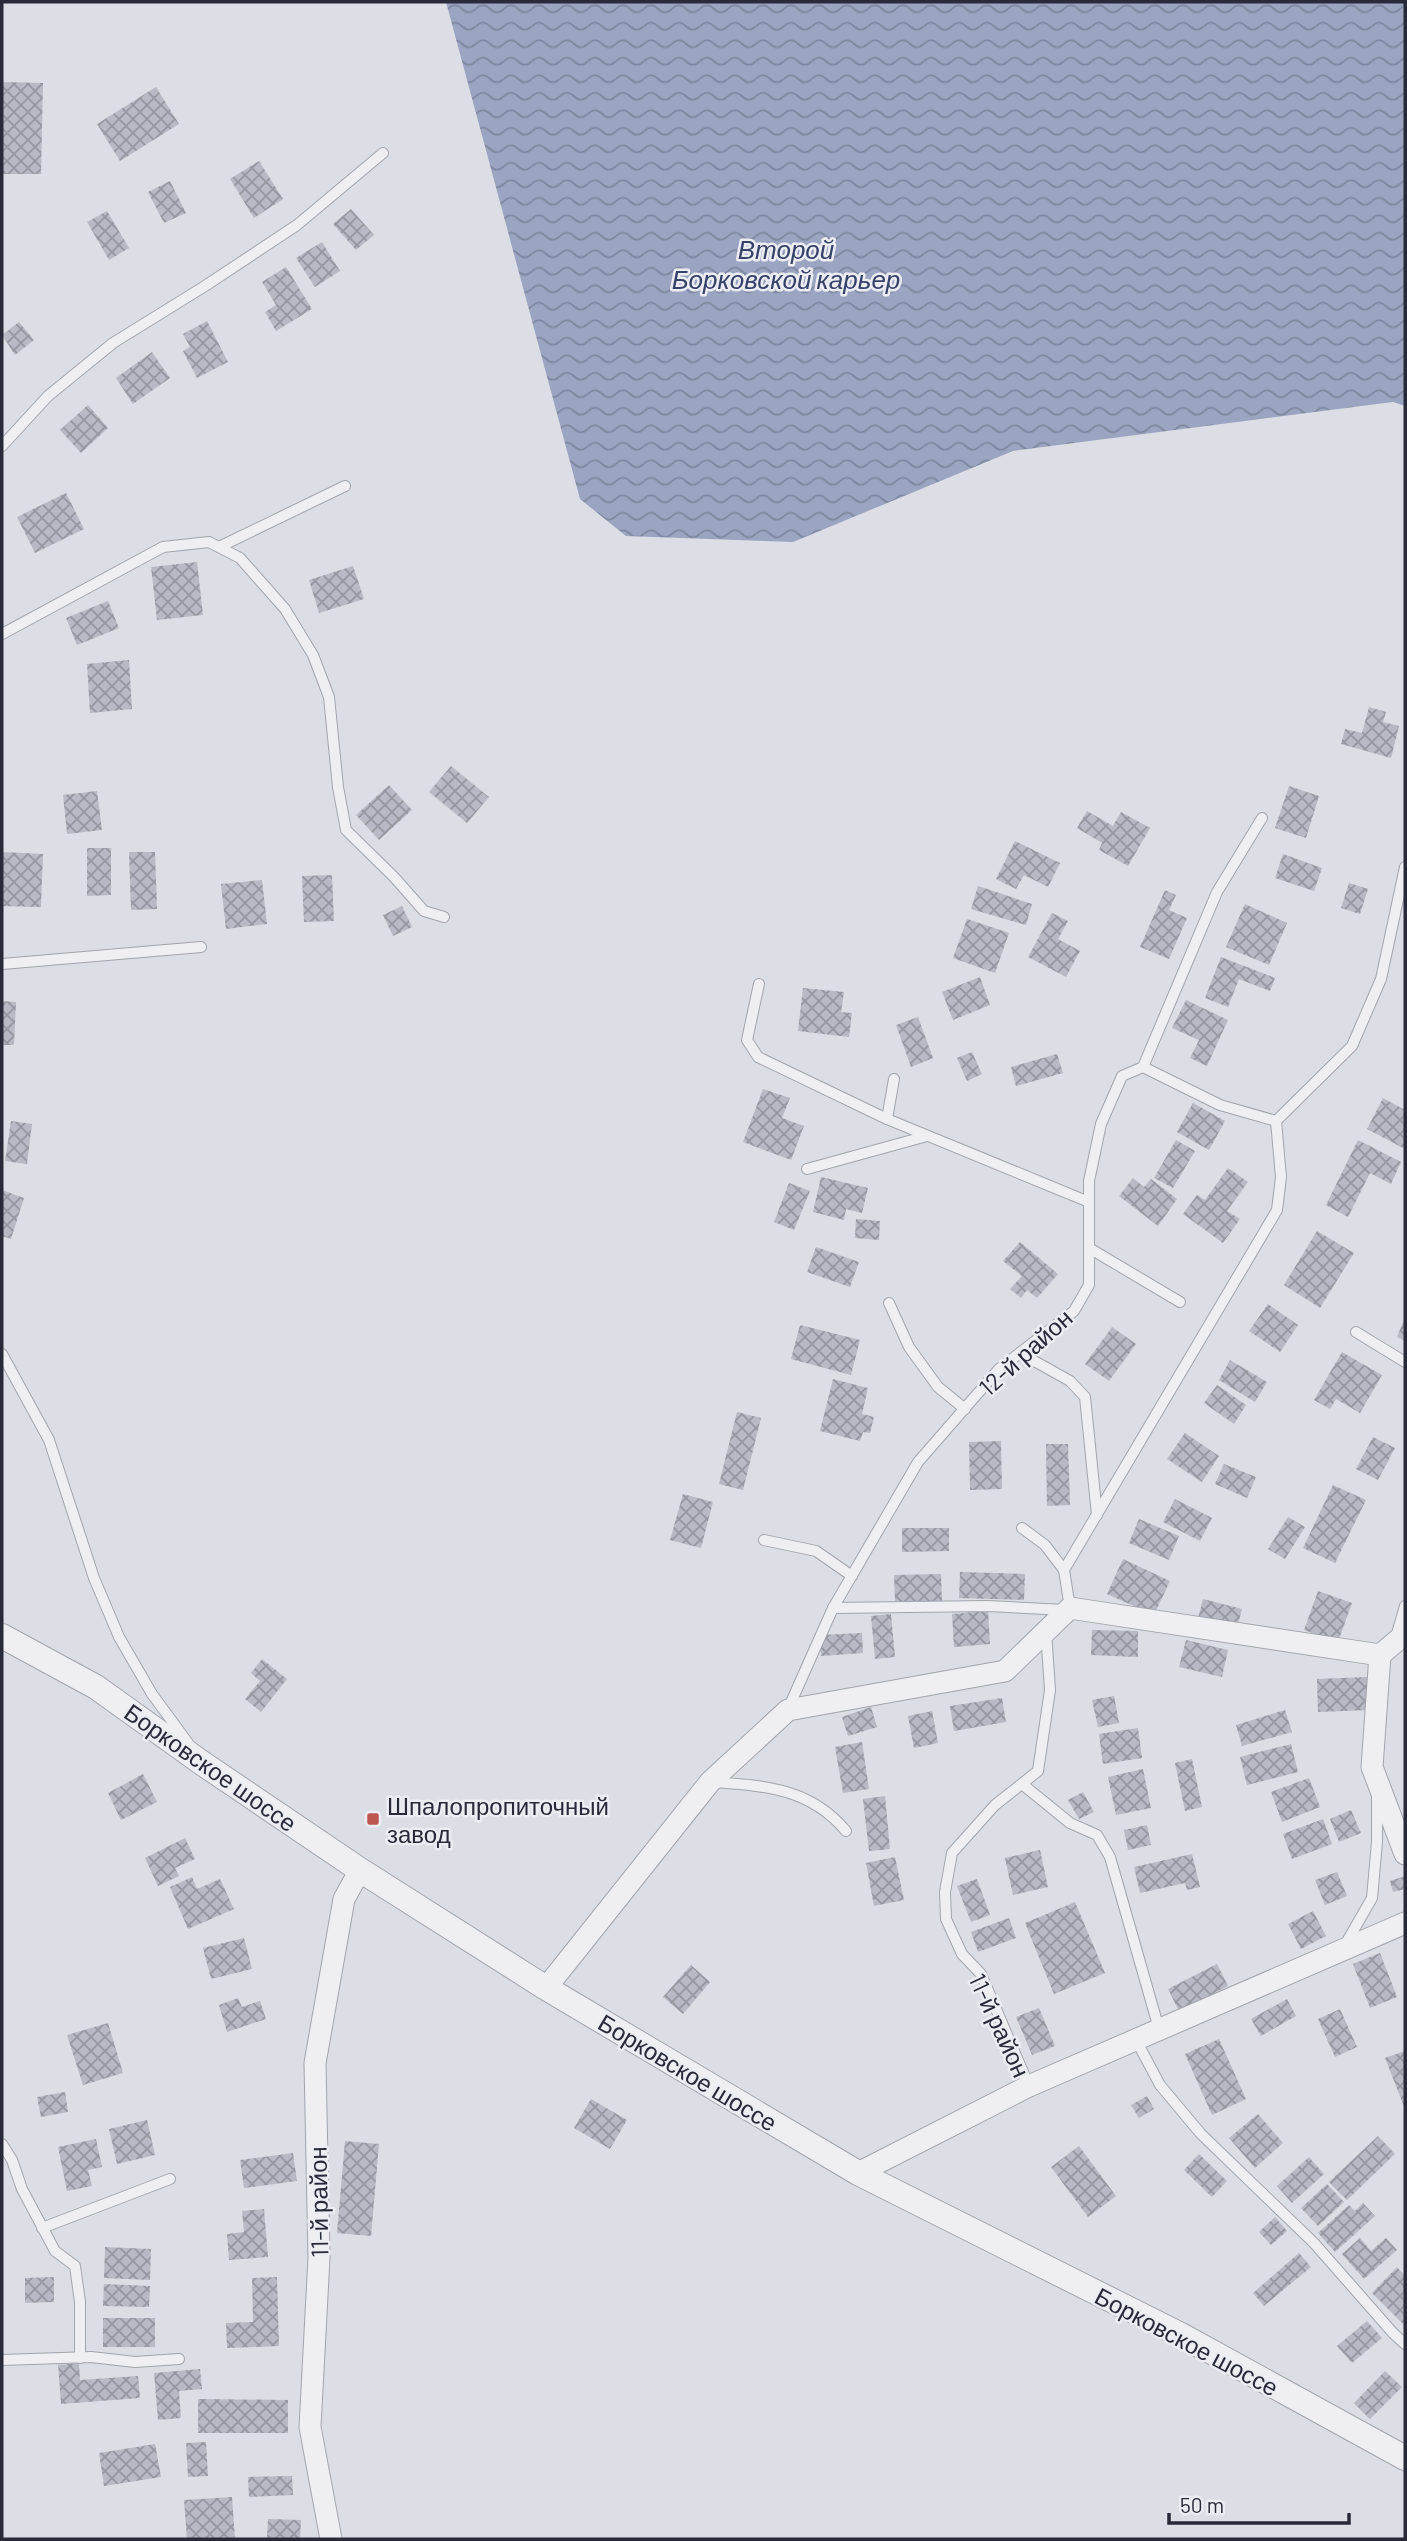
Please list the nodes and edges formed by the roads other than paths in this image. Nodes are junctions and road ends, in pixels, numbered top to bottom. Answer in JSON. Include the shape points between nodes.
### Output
{"nodes":[{"id":1,"x":383,"y":153,"type":"dead end"},
{"id":2,"x":2,"y":446,"type":"edge"},
{"id":3,"x":345,"y":486,"type":"dead end"},
{"id":4,"x":219,"y":547,"type":"junction"},
{"id":5,"x":2,"y":634,"type":"edge"},
{"id":6,"x":1262,"y":818,"type":"dead end"},
{"id":7,"x":1405,"y":867,"type":"edge"},
{"id":8,"x":444,"y":917,"type":"dead end"},
{"id":9,"x":201,"y":947,"type":"dead end"},
{"id":10,"x":2,"y":964,"type":"edge"},
{"id":11,"x":759,"y":984,"type":"dead end"},
{"id":12,"x":1143,"y":1067,"type":"junction"},
{"id":13,"x":894,"y":1079,"type":"dead end"},
{"id":14,"x":887,"y":1119,"type":"junction"},
{"id":15,"x":1276,"y":1121,"type":"junction"},
{"id":16,"x":927,"y":1136,"type":"junction"},
{"id":17,"x":807,"y":1169,"type":"dead end"},
{"id":18,"x":1089,"y":1202,"type":"junction"},
{"id":19,"x":1089,"y":1248,"type":"junction"},
{"id":20,"x":1180,"y":1302,"type":"dead end"},
{"id":21,"x":889,"y":1303,"type":"dead end"},
{"id":22,"x":1356,"y":1332,"type":"dead end"},
{"id":23,"x":1020,"y":1353,"type":"junction"},
{"id":24,"x":2,"y":1354,"type":"edge"},
{"id":25,"x":1405,"y":1362,"type":"edge"},
{"id":26,"x":965,"y":1409,"type":"junction"},
{"id":27,"x":1097,"y":1515,"type":"junction"},
{"id":28,"x":1022,"y":1528,"type":"dead end"},
{"id":29,"x":764,"y":1540,"type":"dead end"},
{"id":30,"x":1064,"y":1570,"type":"junction"},
{"id":31,"x":852,"y":1576,"type":"junction"},
{"id":32,"x":1405,"y":1606,"type":"edge"},
{"id":33,"x":833,"y":1608,"type":"junction"},
{"id":34,"x":1069,"y":1609,"type":"junction"},
{"id":35,"x":1046,"y":1631,"type":"junction"},
{"id":36,"x":2,"y":1636,"type":"edge"},
{"id":37,"x":1393,"y":1644,"type":"edge"},
{"id":38,"x":788,"y":1710,"type":"junction"},
{"id":39,"x":202,"y":1763,"type":"junction"},
{"id":40,"x":1377,"y":1780,"type":"junction"},
{"id":41,"x":710,"y":1782,"type":"junction"},
{"id":42,"x":1022,"y":1784,"type":"junction"},
{"id":43,"x":846,"y":1831,"type":"dead end"},
{"id":44,"x":1405,"y":1854,"type":"edge"},
{"id":45,"x":360,"y":1870,"type":"junction"},
{"id":46,"x":1405,"y":1923,"type":"edge"},
{"id":47,"x":1342,"y":1951,"type":"junction"},
{"id":48,"x":546,"y":1988,"type":"junction"},
{"id":49,"x":1159,"y":2029,"type":"junction"},
{"id":50,"x":1136,"y":2040,"type":"junction"},
{"id":51,"x":1029,"y":2086,"type":"junction"},
{"id":52,"x":2,"y":2144,"type":"edge"},
{"id":53,"x":858,"y":2173,"type":"junction"},
{"id":54,"x":170,"y":2179,"type":"dead end"},
{"id":55,"x":42,"y":2228,"type":"junction"},
{"id":56,"x":1405,"y":2344,"type":"edge"},
{"id":57,"x":80,"y":2358,"type":"junction"},
{"id":58,"x":179,"y":2359,"type":"dead end"},
{"id":59,"x":2,"y":2360,"type":"edge"},
{"id":60,"x":1405,"y":2458,"type":"edge"},
{"id":61,"x":331,"y":2539,"type":"edge"}],
"edges":[{"from":1,"to":2,"type":"lane","via":[[297,225],[113,343],[48,396]]},
{"from":3,"to":4,"type":"lane"},
{"from":4,"to":5,"type":"lane","via":[[209,542],[163,547]]},
{"from":4,"to":8,"type":"lane","via":[[240,558],[285,609],[313,655],[329,697],[346,830],[424,911]]},
{"from":6,"to":12,"type":"lane","via":[[1217,892]]},
{"from":7,"to":15,"type":"lane","via":[[1381,979],[1352,1046]]},
{"from":9,"to":10,"type":"lane"},
{"from":11,"to":14,"type":"lane","via":[[747,1040],[758,1057]]},
{"from":12,"to":15,"type":"lane","via":[[1220,1105]]},
{"from":12,"to":18,"type":"lane","name":"12-й район","via":[[1122,1076],[1101,1124]]},
{"from":13,"to":14,"type":"lane"},
{"from":14,"to":16,"type":"lane"},
{"from":15,"to":27,"type":"lane","via":[[1281,1177],[1277,1210]]},
{"from":16,"to":17,"type":"lane"},
{"from":16,"to":18,"type":"lane"},
{"from":18,"to":19,"type":"lane","name":"12-й район"},
{"from":19,"to":20,"type":"lane"},
{"from":19,"to":23,"type":"lane","name":"12-й район","via":[[1089,1285],[1074,1311]]},
{"from":21,"to":26,"type":"lane","via":[[909,1348],[938,1387]]},
{"from":22,"to":25,"type":"lane"},
{"from":23,"to":26,"type":"lane","name":"12-й район","via":[[999,1369]]},
{"from":23,"to":27,"type":"lane","via":[[1070,1381],[1085,1397]]},
{"from":24,"to":39,"type":"lane","via":[[49,1440],[94,1578],[119,1637],[152,1694]]},
{"from":26,"to":31,"type":"lane","name":"12-й район","via":[[918,1462]]},
{"from":27,"to":30,"type":"lane"},
{"from":28,"to":30,"type":"lane","via":[[1045,1545]]},
{"from":29,"to":31,"type":"lane","via":[[816,1551]]},
{"from":30,"to":34,"type":"lane"},
{"from":31,"to":33,"type":"lane","name":"12-й район"},
{"from":32,"to":37,"type":"lane"},
{"from":33,"to":34,"type":"lane"},
{"from":33,"to":38,"type":"lane","name":"12-й район"},
{"from":34,"to":35,"type":"street"},
{"from":34,"to":37,"type":"street"},
{"from":35,"to":38,"type":"street","via":[[1004,1671]]},
{"from":35,"to":42,"type":"lane","name":"11-й район","via":[[1050,1690],[1038,1771]]},
{"from":36,"to":39,"type":"street","name":"Борковское шоссе","via":[[96,1687]]},
{"from":37,"to":40,"type":"street","via":[[1372,1767]]},
{"from":38,"to":41,"type":"street"},
{"from":39,"to":45,"type":"street","name":"Борковское шоссе"},
{"from":40,"to":44,"type":"street"},
{"from":40,"to":47,"type":"lane","via":[[1372,1898]]},
{"from":41,"to":43,"type":"lane","via":[[755,1785],[804,1797],[831,1813]]},
{"from":41,"to":48,"type":"street"},
{"from":42,"to":49,"type":"lane","via":[[1070,1823],[1097,1835],[1110,1857]]},
{"from":42,"to":51,"type":"lane","name":"11-й район","via":[[995,1805],[951,1853],[945,1892],[946,1919],[962,1954],[981,1974]]},
{"from":45,"to":48,"type":"street","name":"Борковское шоссе"},
{"from":45,"to":61,"type":"street","name":"11-й район","via":[[344,1899],[316,2063],[319,2258],[310,2427]]},
{"from":46,"to":47,"type":"street","name":"11-й район"},
{"from":47,"to":49,"type":"street","name":"11-й район"},
{"from":48,"to":53,"type":"street","name":"Борковское шоссе"},
{"from":49,"to":50,"type":"street","name":"11-й район"},
{"from":50,"to":51,"type":"street","name":"11-й район"},
{"from":50,"to":56,"type":"lane","via":[[1160,2085],[1201,2134],[1314,2243]]},
{"from":51,"to":53,"type":"street","name":"11-й район"},
{"from":52,"to":55,"type":"lane"},
{"from":53,"to":60,"type":"street","name":"Борковское шоссе","via":[[1181,2336]]},
{"from":54,"to":55,"type":"lane"},
{"from":55,"to":57,"type":"lane","via":[[55,2251],[75,2266]]},
{"from":57,"to":58,"type":"lane"},
{"from":57,"to":59,"type":"lane"}]}
